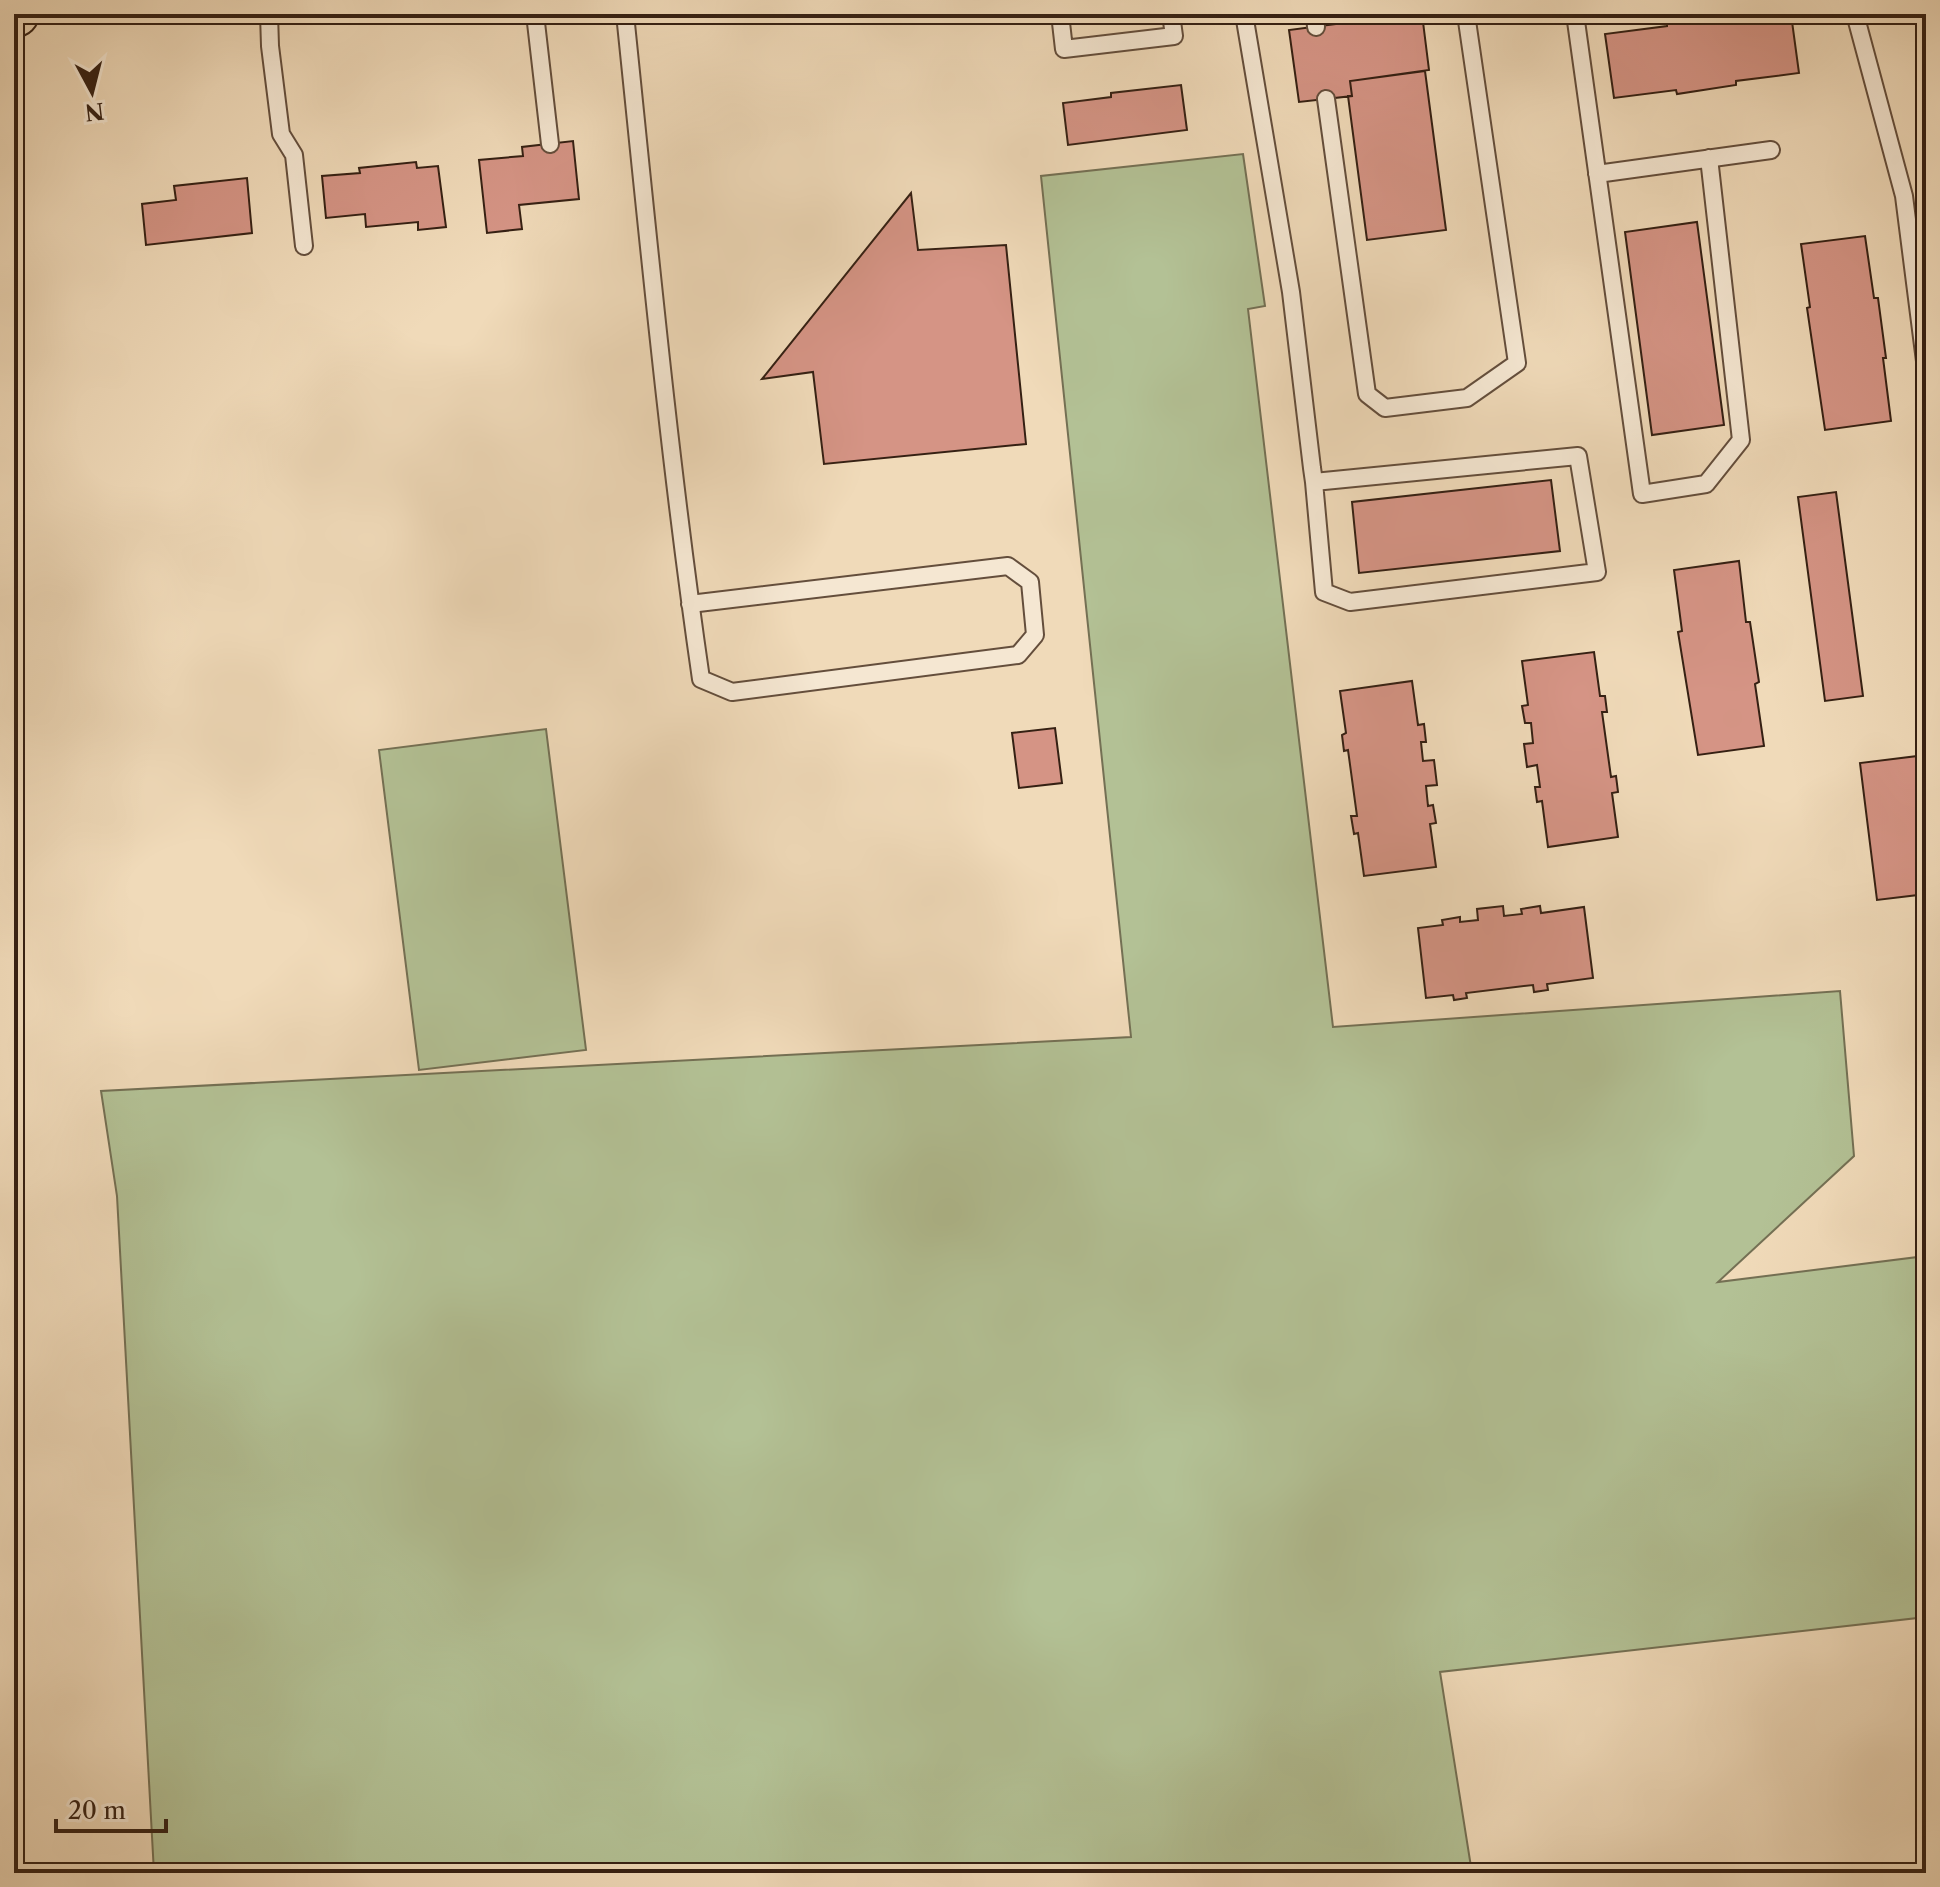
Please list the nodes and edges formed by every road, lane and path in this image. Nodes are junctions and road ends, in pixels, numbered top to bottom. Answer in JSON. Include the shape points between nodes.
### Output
{"nodes":[{"id":1,"x":269,"y":14,"type":"edge"},
{"id":2,"x":535,"y":14,"type":"edge"},
{"id":3,"x":625,"y":14,"type":"edge"},
{"id":4,"x":1060,"y":14,"type":"edge"},
{"id":5,"x":1171,"y":14,"type":"edge"},
{"id":6,"x":1244,"y":14,"type":"edge"},
{"id":7,"x":1466,"y":14,"type":"edge"},
{"id":8,"x":1575,"y":14,"type":"edge"},
{"id":9,"x":1855,"y":14,"type":"edge"},
{"id":10,"x":1326,"y":99,"type":"dead end"},
{"id":11,"x":550,"y":144,"type":"dead end"},
{"id":12,"x":1771,"y":150,"type":"dead end"},
{"id":13,"x":1709,"y":158,"type":"junction"},
{"id":14,"x":1597,"y":174,"type":"junction"},
{"id":15,"x":304,"y":246,"type":"dead end"},
{"id":16,"x":1926,"y":369,"type":"edge"},
{"id":17,"x":1314,"y":482,"type":"junction"},
{"id":18,"x":690,"y":604,"type":"junction"}],
"edges":[{"from":1,"to":15,"type":"lane","via":[[281,134],[294,155]]},
{"from":2,"to":11,"type":"lane"},
{"from":3,"to":18,"type":"lane"},
{"from":4,"to":5,"type":"lane","via":[[1064,49],[1174,36]]},
{"from":6,"to":17,"type":"lane","via":[[1291,292]]},
{"from":7,"to":10,"type":"lane","via":[[1517,363],[1467,398],[1385,408],[1367,394]]},
{"from":8,"to":14,"type":"lane"},
{"from":9,"to":16,"type":"lane","via":[[1904,196]]},
{"from":12,"to":13,"type":"lane"},
{"from":13,"to":14,"type":"lane"},
{"from":13,"to":14,"type":"lane","via":[[1741,440],[1706,484],[1642,494]]},
{"from":17,"to":17,"type":"lane","via":[[1324,592],[1350,602],[1597,572],[1578,456]]},
{"from":18,"to":18,"type":"lane","via":[[701,679],[732,692],[1018,655],[1035,635],[1030,582],[1008,566]]}]}
